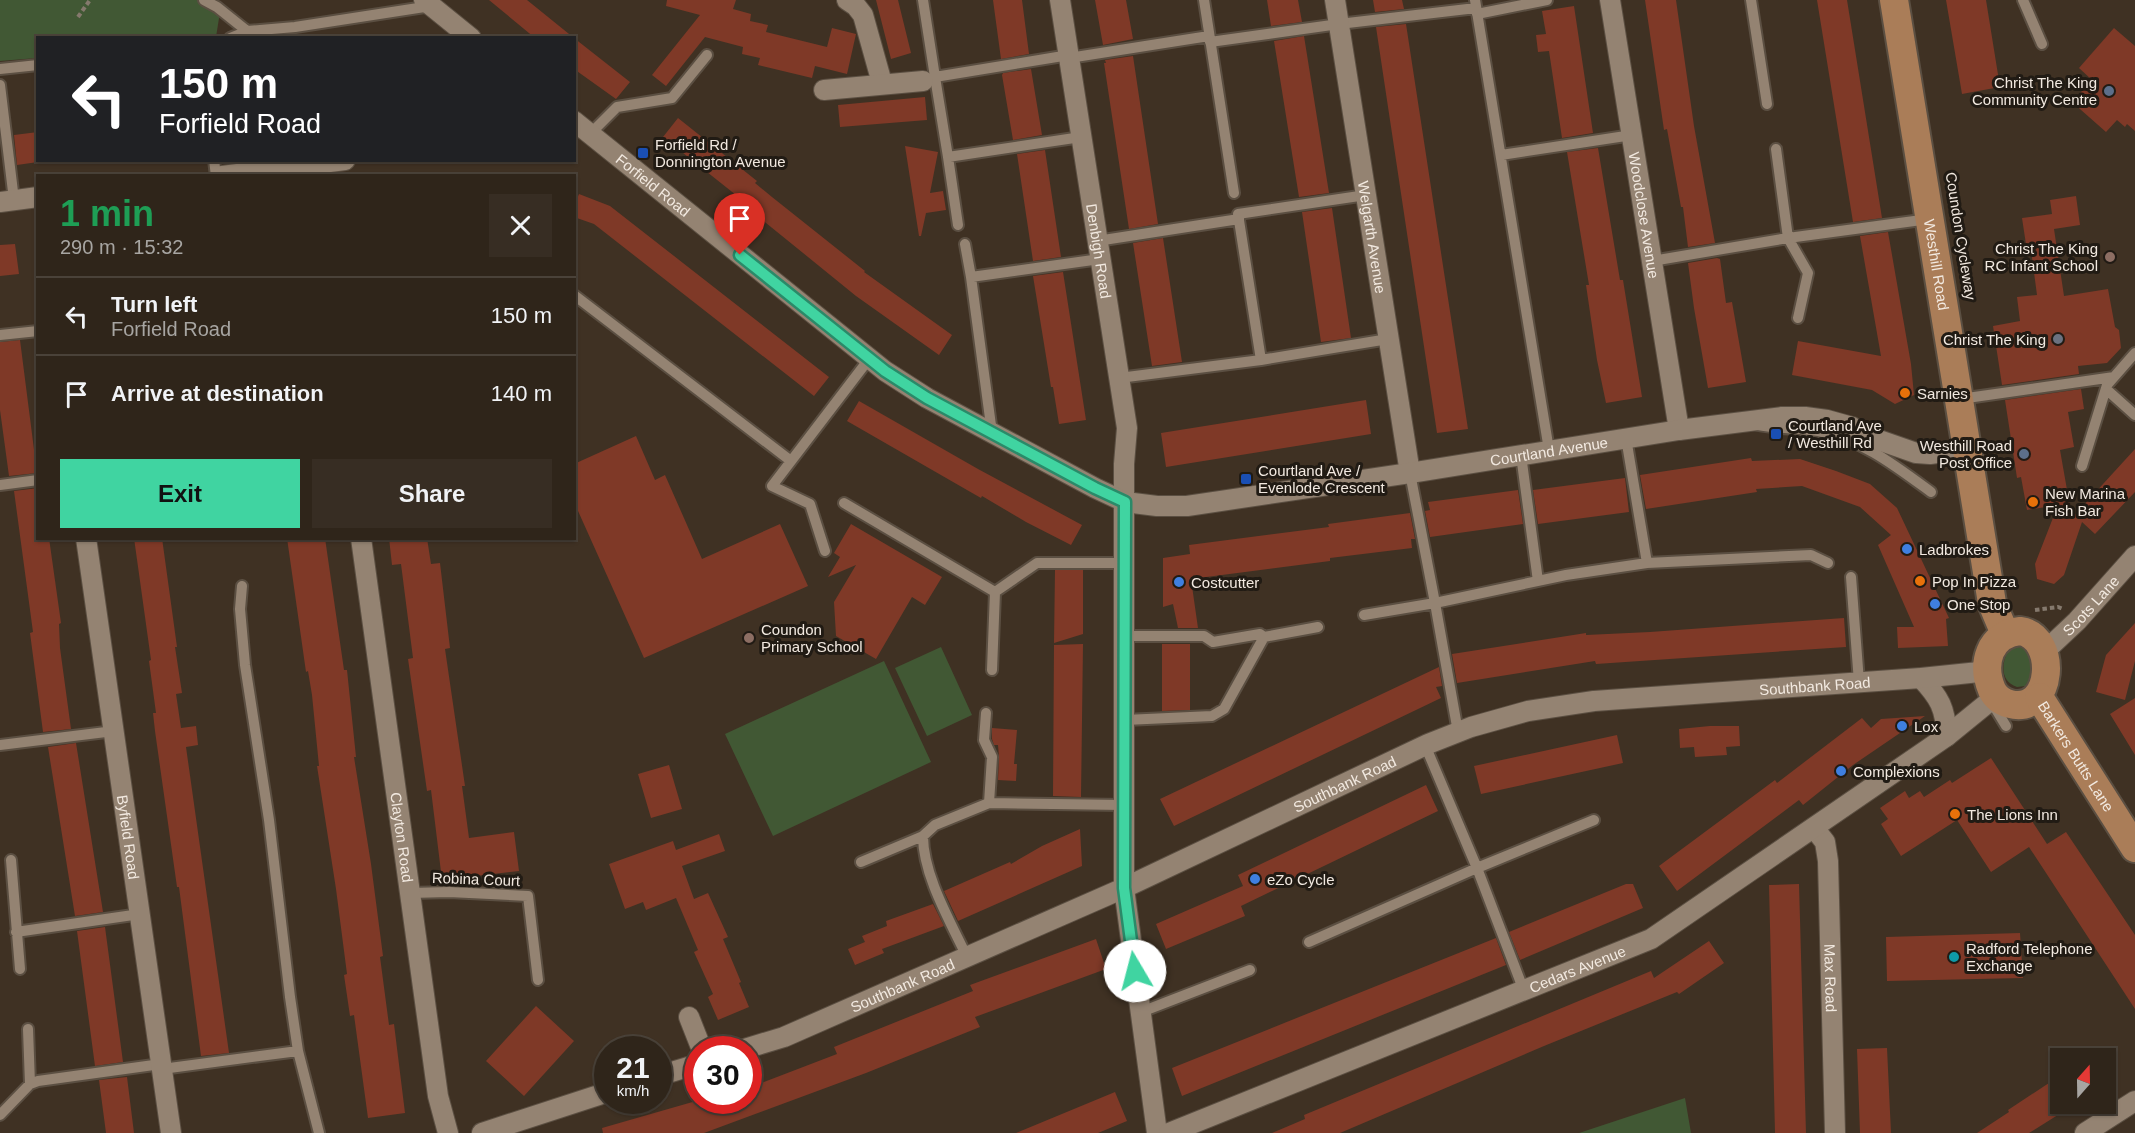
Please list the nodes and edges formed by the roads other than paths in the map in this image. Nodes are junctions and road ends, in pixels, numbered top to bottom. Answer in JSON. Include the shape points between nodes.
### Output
{"nodes":[{"id":1,"x":204,"y":0,"type":"edge"},
{"id":2,"x":847,"y":0,"type":"edge"},
{"id":3,"x":923,"y":0,"type":"edge"},
{"id":4,"x":1060,"y":0,"type":"edge"},
{"id":5,"x":1204,"y":0,"type":"edge"},
{"id":6,"x":1335,"y":0,"type":"edge"},
{"id":7,"x":1547,"y":0,"type":"edge"},
{"id":8,"x":1610,"y":0,"type":"edge"},
{"id":9,"x":1751,"y":0,"type":"edge"},
{"id":10,"x":1894,"y":0,"type":"edge"},
{"id":11,"x":2023,"y":0,"type":"edge"},
{"id":12,"x":427,"y":3,"type":"edge"},
{"id":13,"x":1476,"y":7,"type":"edge"},
{"id":14,"x":1339,"y":24,"type":"junction"},
{"id":15,"x":247,"y":31,"type":"junction"},
{"id":16,"x":235,"y":36,"type":"edge"},
{"id":17,"x":468,"y":36,"type":"edge"},
{"id":18,"x":1210,"y":39,"type":"junction"},
{"id":19,"x":2042,"y":44,"type":"dead end"},
{"id":20,"x":707,"y":55,"type":"dead end"},
{"id":21,"x":1069,"y":57,"type":"junction"},
{"id":22,"x":36,"y":65,"type":"edge"},
{"id":23,"x":0,"y":69,"type":"edge"},
{"id":24,"x":929,"y":79,"type":"junction"},
{"id":25,"x":882,"y":83,"type":"junction"},
{"id":26,"x":0,"y":85,"type":"edge"},
{"id":27,"x":824,"y":90,"type":"dead end"},
{"id":28,"x":1767,"y":104,"type":"dead end"},
{"id":29,"x":582,"y":127,"type":"edge"},
{"id":30,"x":1632,"y":135,"type":"junction"},
{"id":31,"x":1081,"y":137,"type":"junction"},
{"id":32,"x":1776,"y":149,"type":"dead end"},
{"id":33,"x":1501,"y":155,"type":"junction"},
{"id":34,"x":948,"y":157,"type":"junction"},
{"id":35,"x":338,"y":162,"type":"edge"},
{"id":36,"x":308,"y":170,"type":"edge"},
{"id":37,"x":251,"y":174,"type":"edge"},
{"id":38,"x":1234,"y":193,"type":"dead end"},
{"id":39,"x":1366,"y":195,"type":"junction"},
{"id":40,"x":36,"y":197,"type":"edge"},
{"id":41,"x":7,"y":201,"type":"edge"},
{"id":42,"x":1239,"y":219,"type":"junction"},
{"id":43,"x":1930,"y":219,"type":"junction"},
{"id":44,"x":958,"y":225,"type":"dead end"},
{"id":45,"x":1788,"y":238,"type":"junction"},
{"id":46,"x":965,"y":244,"type":"dead end"},
{"id":47,"x":1098,"y":250,"type":"junction"},
{"id":48,"x":1652,"y":261,"type":"junction"},
{"id":49,"x":971,"y":277,"type":"junction"},
{"id":50,"x":576,"y":297,"type":"edge"},
{"id":51,"x":1798,"y":318,"type":"dead end"},
{"id":52,"x":36,"y":331,"type":"edge"},
{"id":53,"x":0,"y":335,"type":"edge"},
{"id":54,"x":1388,"y":339,"type":"junction"},
{"id":55,"x":2135,"y":353,"type":"edge"},
{"id":56,"x":869,"y":359,"type":"junction"},
{"id":57,"x":1261,"y":360,"type":"junction"},
{"id":58,"x":2114,"y":377,"type":"junction"},
{"id":59,"x":1119,"y":378,"type":"junction"},
{"id":60,"x":2106,"y":389,"type":"junction"},
{"id":61,"x":1960,"y":399,"type":"junction"},
{"id":62,"x":2135,"y":415,"type":"edge"},
{"id":63,"x":1743,"y":422,"type":"junction"},
{"id":64,"x":1678,"y":430,"type":"junction"},
{"id":65,"x":992,"y":433,"type":"junction"},
{"id":66,"x":1626,"y":438,"type":"junction"},
{"id":67,"x":1967,"y":449,"type":"junction"},
{"id":68,"x":1549,"y":450,"type":"junction"},
{"id":69,"x":1521,"y":454,"type":"junction"},
{"id":70,"x":791,"y":461,"type":"junction"},
{"id":71,"x":2082,"y":466,"type":"dead end"},
{"id":72,"x":1410,"y":473,"type":"junction"},
{"id":73,"x":36,"y":480,"type":"edge"},
{"id":74,"x":0,"y":485,"type":"edge"},
{"id":75,"x":1931,"y":492,"type":"dead end"},
{"id":76,"x":1125,"y":502,"type":"junction"},
{"id":77,"x":844,"y":503,"type":"dead end"},
{"id":78,"x":86,"y":540,"type":"edge"},
{"id":79,"x":361,"y":540,"type":"edge"},
{"id":80,"x":825,"y":551,"type":"dead end"},
{"id":81,"x":2135,"y":556,"type":"edge"},
{"id":82,"x":1125,"y":563,"type":"junction"},
{"id":83,"x":1647,"y":563,"type":"junction"},
{"id":84,"x":1828,"y":563,"type":"dead end"},
{"id":85,"x":1851,"y":577,"type":"dead end"},
{"id":86,"x":1538,"y":581,"type":"junction"},
{"id":87,"x":242,"y":586,"type":"dead end"},
{"id":88,"x":995,"y":591,"type":"junction"},
{"id":89,"x":1435,"y":603,"type":"junction"},
{"id":90,"x":1364,"y":615,"type":"dead end"},
{"id":91,"x":1318,"y":627,"type":"dead end"},
{"id":92,"x":2005,"y":634,"type":"junction"},
{"id":93,"x":1125,"y":636,"type":"junction"},
{"id":94,"x":1264,"y":637,"type":"junction"},
{"id":95,"x":2044,"y":652,"type":"junction"},
{"id":96,"x":992,"y":670,"type":"dead end"},
{"id":97,"x":1921,"y":678,"type":"junction"},
{"id":98,"x":1859,"y":682,"type":"junction"},
{"id":99,"x":1991,"y":689,"type":"junction"},
{"id":100,"x":2038,"y":697,"type":"junction"},
{"id":101,"x":986,"y":713,"type":"dead end"},
{"id":102,"x":1125,"y":720,"type":"junction"},
{"id":103,"x":2006,"y":726,"type":"dead end"},
{"id":104,"x":114,"y":731,"type":"junction"},
{"id":105,"x":1458,"y":732,"type":"junction"},
{"id":106,"x":1947,"y":736,"type":"junction"},
{"id":107,"x":0,"y":745,"type":"edge"},
{"id":108,"x":1425,"y":745,"type":"junction"},
{"id":109,"x":989,"y":802,"type":"junction"},
{"id":110,"x":1124,"y":805,"type":"junction"},
{"id":111,"x":1594,"y":820,"type":"dead end"},
{"id":112,"x":1814,"y":828,"type":"junction"},
{"id":113,"x":923,"y":836,"type":"junction"},
{"id":114,"x":2135,"y":848,"type":"edge"},
{"id":115,"x":11,"y":860,"type":"dead end"},
{"id":116,"x":861,"y":862,"type":"dead end"},
{"id":117,"x":1478,"y":868,"type":"junction"},
{"id":118,"x":1124,"y":888,"type":"junction"},
{"id":119,"x":410,"y":893,"type":"junction"},
{"id":120,"x":140,"y":914,"type":"junction"},
{"id":121,"x":16,"y":932,"type":"junction"},
{"id":122,"x":1310,"y":942,"type":"dead end"},
{"id":123,"x":967,"y":957,"type":"junction"},
{"id":124,"x":20,"y":969,"type":"dead end"},
{"id":125,"x":1250,"y":970,"type":"dead end"},
{"id":126,"x":538,"y":980,"type":"dead end"},
{"id":127,"x":1524,"y":991,"type":"junction"},
{"id":128,"x":1141,"y":1012,"type":"junction"},
{"id":129,"x":689,"y":1017,"type":"dead end"},
{"id":130,"x":28,"y":1029,"type":"dead end"},
{"id":131,"x":696,"y":1036,"type":"edge"},
{"id":132,"x":762,"y":1043,"type":"edge"},
{"id":133,"x":298,"y":1051,"type":"junction"},
{"id":134,"x":162,"y":1067,"type":"junction"},
{"id":135,"x":30,"y":1084,"type":"junction"},
{"id":136,"x":594,"y":1096,"type":"edge"},
{"id":137,"x":2135,"y":1101,"type":"edge"},
{"id":138,"x":0,"y":1115,"type":"edge"},
{"id":139,"x":522,"y":1119,"type":"junction"},
{"id":140,"x":171,"y":1133,"type":"edge"},
{"id":141,"x":319,"y":1133,"type":"edge"},
{"id":142,"x":448,"y":1133,"type":"edge"},
{"id":143,"x":482,"y":1133,"type":"edge"},
{"id":144,"x":536,"y":1133,"type":"edge"},
{"id":145,"x":1157,"y":1133,"type":"edge"},
{"id":146,"x":1169,"y":1133,"type":"edge"},
{"id":147,"x":1835,"y":1133,"type":"edge"},
{"id":148,"x":2085,"y":1133,"type":"edge"}],
"edges":[{"from":1,"to":15,"type":"lane"},
{"from":2,"to":25,"type":"street","via":[[863,15]]},
{"from":3,"to":24,"type":"lane"},
{"from":4,"to":21,"type":"street","name":"Denbigh Road"},
{"from":5,"to":18,"type":"lane"},
{"from":6,"to":14,"type":"street","name":"Welgarth Avenue"},
{"from":7,"to":13,"type":"lane"},
{"from":8,"to":30,"type":"street","name":"Woodclose Avenue"},
{"from":9,"to":28,"type":"lane"},
{"from":10,"to":43,"type":"street","name":"Westhill Road"},
{"from":11,"to":19,"type":"lane"},
{"from":12,"to":15,"type":"lane","via":[[296,27]]},
{"from":12,"to":17,"type":"street"},
{"from":13,"to":14,"type":"lane"},
{"from":13,"to":33,"type":"lane"},
{"from":14,"to":18,"type":"lane"},
{"from":14,"to":39,"type":"street","name":"Welgarth Avenue"},
{"from":15,"to":16,"type":"lane"},
{"from":18,"to":21,"type":"lane"},
{"from":18,"to":38,"type":"lane"},
{"from":20,"to":29,"type":"lane","via":[[672,98],[617,107]]},
{"from":21,"to":24,"type":"lane"},
{"from":21,"to":31,"type":"street","name":"Denbigh Road"},
{"from":22,"to":23,"type":"lane"},
{"from":24,"to":25,"type":"street"},
{"from":24,"to":34,"type":"lane"},
{"from":25,"to":27,"type":"street"},
{"from":26,"to":41,"type":"lane"},
{"from":29,"to":56,"type":"street","name":"Forfield Road"},
{"from":30,"to":33,"type":"lane"},
{"from":30,"to":48,"type":"street","name":"Woodclose Avenue"},
{"from":31,"to":34,"type":"lane"},
{"from":31,"to":47,"type":"street","name":"Denbigh Road"},
{"from":32,"to":45,"type":"lane"},
{"from":33,"to":68,"type":"lane"},
{"from":34,"to":44,"type":"lane"},
{"from":35,"to":36,"type":"street"},
{"from":36,"to":37,"type":"street"},
{"from":39,"to":42,"type":"lane","via":[[1238,214]]},
{"from":39,"to":54,"type":"street","name":"Welgarth Avenue"},
{"from":40,"to":41,"type":"street"},
{"from":42,"to":47,"type":"lane"},
{"from":42,"to":57,"type":"lane"},
{"from":43,"to":45,"type":"lane"},
{"from":43,"to":61,"type":"street","name":"Westhill Road"},
{"from":45,"to":48,"type":"lane"},
{"from":45,"to":51,"type":"lane","via":[[1808,273]]},
{"from":46,"to":49,"type":"lane"},
{"from":47,"to":49,"type":"lane"},
{"from":47,"to":59,"type":"street","name":"Denbigh Road"},
{"from":48,"to":64,"type":"street","name":"Woodclose Avenue"},
{"from":49,"to":65,"type":"lane"},
{"from":50,"to":70,"type":"lane"},
{"from":52,"to":53,"type":"lane"},
{"from":54,"to":57,"type":"lane"},
{"from":54,"to":72,"type":"street","name":"Welgarth Avenue"},
{"from":55,"to":58,"type":"lane"},
{"from":56,"to":65,"type":"street","name":"Forfield Road","via":[[927,398]]},
{"from":56,"to":70,"type":"lane"},
{"from":57,"to":59,"type":"lane"},
{"from":58,"to":60,"type":"lane"},
{"from":58,"to":61,"type":"lane"},
{"from":59,"to":76,"type":"street","name":"Denbigh Road","via":[[1127,428]]},
{"from":60,"to":62,"type":"lane"},
{"from":60,"to":71,"type":"lane"},
{"from":61,"to":67,"type":"street","name":"Westhill Road"},
{"from":63,"to":64,"type":"street","name":"Courtland Avenue"},
{"from":63,"to":67,"type":"street","name":"Courtland Avenue","via":[[1805,417],[1852,427],[1916,453]]},
{"from":63,"to":75,"type":"lane","via":[[1775,429],[1818,431],[1852,441]]},
{"from":64,"to":66,"type":"street","name":"Courtland Avenue"},
{"from":65,"to":76,"type":"street","name":"Forfield Road"},
{"from":66,"to":68,"type":"street","name":"Courtland Avenue"},
{"from":66,"to":83,"type":"lane"},
{"from":67,"to":92,"type":"street","name":"Westhill Road","via":[[1992,603]]},
{"from":68,"to":69,"type":"street","name":"Courtland Avenue"},
{"from":69,"to":72,"type":"street","name":"Courtland Avenue"},
{"from":69,"to":86,"type":"lane"},
{"from":70,"to":80,"type":"lane","via":[[772,486],[810,504]]},
{"from":72,"to":76,"type":"street","name":"Courtland Avenue","via":[[1187,506]]},
{"from":72,"to":89,"type":"lane"},
{"from":73,"to":74,"type":"lane"},
{"from":76,"to":82,"type":"street","name":"Denbigh Road"},
{"from":77,"to":88,"type":"lane"},
{"from":78,"to":104,"type":"street","name":"Byfield Road"},
{"from":79,"to":119,"type":"street","name":"Clayton Road"},
{"from":81,"to":95,"type":"street","name":"Scots Lane"},
{"from":82,"to":88,"type":"lane","via":[[1037,563]]},
{"from":82,"to":93,"type":"street","name":"Denbigh Road"},
{"from":83,"to":84,"type":"lane","via":[[1811,555]]},
{"from":83,"to":86,"type":"lane"},
{"from":85,"to":98,"type":"lane"},
{"from":86,"to":89,"type":"lane"},
{"from":87,"to":133,"type":"lane","via":[[245,665]]},
{"from":88,"to":96,"type":"lane"},
{"from":89,"to":90,"type":"lane"},
{"from":89,"to":105,"type":"lane"},
{"from":91,"to":94,"type":"lane"},
{"from":92,"to":95,"type":"street","via":[[2029,632]]},
{"from":92,"to":99,"type":"street","via":[[1990,651]]},
{"from":93,"to":94,"type":"lane","via":[[1204,636],[1213,642],[1260,634]]},
{"from":93,"to":102,"type":"street","name":"Denbigh Road"},
{"from":94,"to":102,"type":"lane","via":[[1224,709],[1212,716]]},
{"from":95,"to":100,"type":"street","via":[[2045,669]]},
{"from":97,"to":98,"type":"street","name":"Southbank Road"},
{"from":97,"to":99,"type":"street","name":"Southbank Road"},
{"from":97,"to":106,"type":"street","via":[[1941,703]]},
{"from":98,"to":105,"type":"street","name":"Southbank Road","via":[[1594,701],[1528,711]]},
{"from":99,"to":100,"type":"street","via":[[2003,702],[2016,705]]},
{"from":99,"to":103,"type":"lane"},
{"from":99,"to":106,"type":"street","name":"Cedars Avenue"},
{"from":100,"to":114,"type":"street","name":"Barkers Butts Lane"},
{"from":101,"to":109,"type":"lane","via":[[984,740],[992,757]]},
{"from":102,"to":110,"type":"street","name":"Denbigh Road"},
{"from":104,"to":107,"type":"lane"},
{"from":104,"to":120,"type":"street","name":"Byfield Road"},
{"from":105,"to":108,"type":"street","name":"Southbank Road"},
{"from":106,"to":112,"type":"street","name":"Cedars Avenue"},
{"from":108,"to":117,"type":"lane"},
{"from":108,"to":118,"type":"street","name":"Southbank Road"},
{"from":109,"to":110,"type":"lane"},
{"from":109,"to":113,"type":"lane","via":[[936,825]]},
{"from":110,"to":118,"type":"street","name":"Denbigh Road"},
{"from":111,"to":117,"type":"lane"},
{"from":112,"to":127,"type":"street","name":"Cedars Avenue","via":[[1652,939]]},
{"from":112,"to":147,"type":"street","name":"Max Road","via":[[1825,842],[1828,861]]},
{"from":113,"to":116,"type":"lane"},
{"from":113,"to":123,"type":"lane","via":[[929,871]]},
{"from":115,"to":121,"type":"lane"},
{"from":117,"to":122,"type":"lane"},
{"from":117,"to":127,"type":"lane"},
{"from":118,"to":123,"type":"street","name":"Southbank Road"},
{"from":118,"to":128,"type":"street","name":"Denbigh Road"},
{"from":119,"to":126,"type":"lane","name":"Robina Court","via":[[528,896]]},
{"from":119,"to":142,"type":"street","name":"Clayton Road","via":[[438,1096]]},
{"from":120,"to":121,"type":"lane"},
{"from":120,"to":134,"type":"street","name":"Byfield Road"},
{"from":121,"to":124,"type":"lane"},
{"from":123,"to":132,"type":"street","name":"Southbank Road"},
{"from":125,"to":128,"type":"lane"},
{"from":127,"to":146,"type":"street","name":"Cedars Avenue"},
{"from":128,"to":145,"type":"street","name":"Denbigh Road"},
{"from":129,"to":131,"type":"street"},
{"from":130,"to":135,"type":"lane"},
{"from":133,"to":134,"type":"lane"},
{"from":133,"to":141,"type":"lane"},
{"from":134,"to":135,"type":"lane"},
{"from":134,"to":140,"type":"street","name":"Byfield Road"},
{"from":135,"to":138,"type":"lane"},
{"from":136,"to":139,"type":"street"},
{"from":137,"to":148,"type":"street"},
{"from":139,"to":143,"type":"street"},
{"from":139,"to":144,"type":"street"}]}
